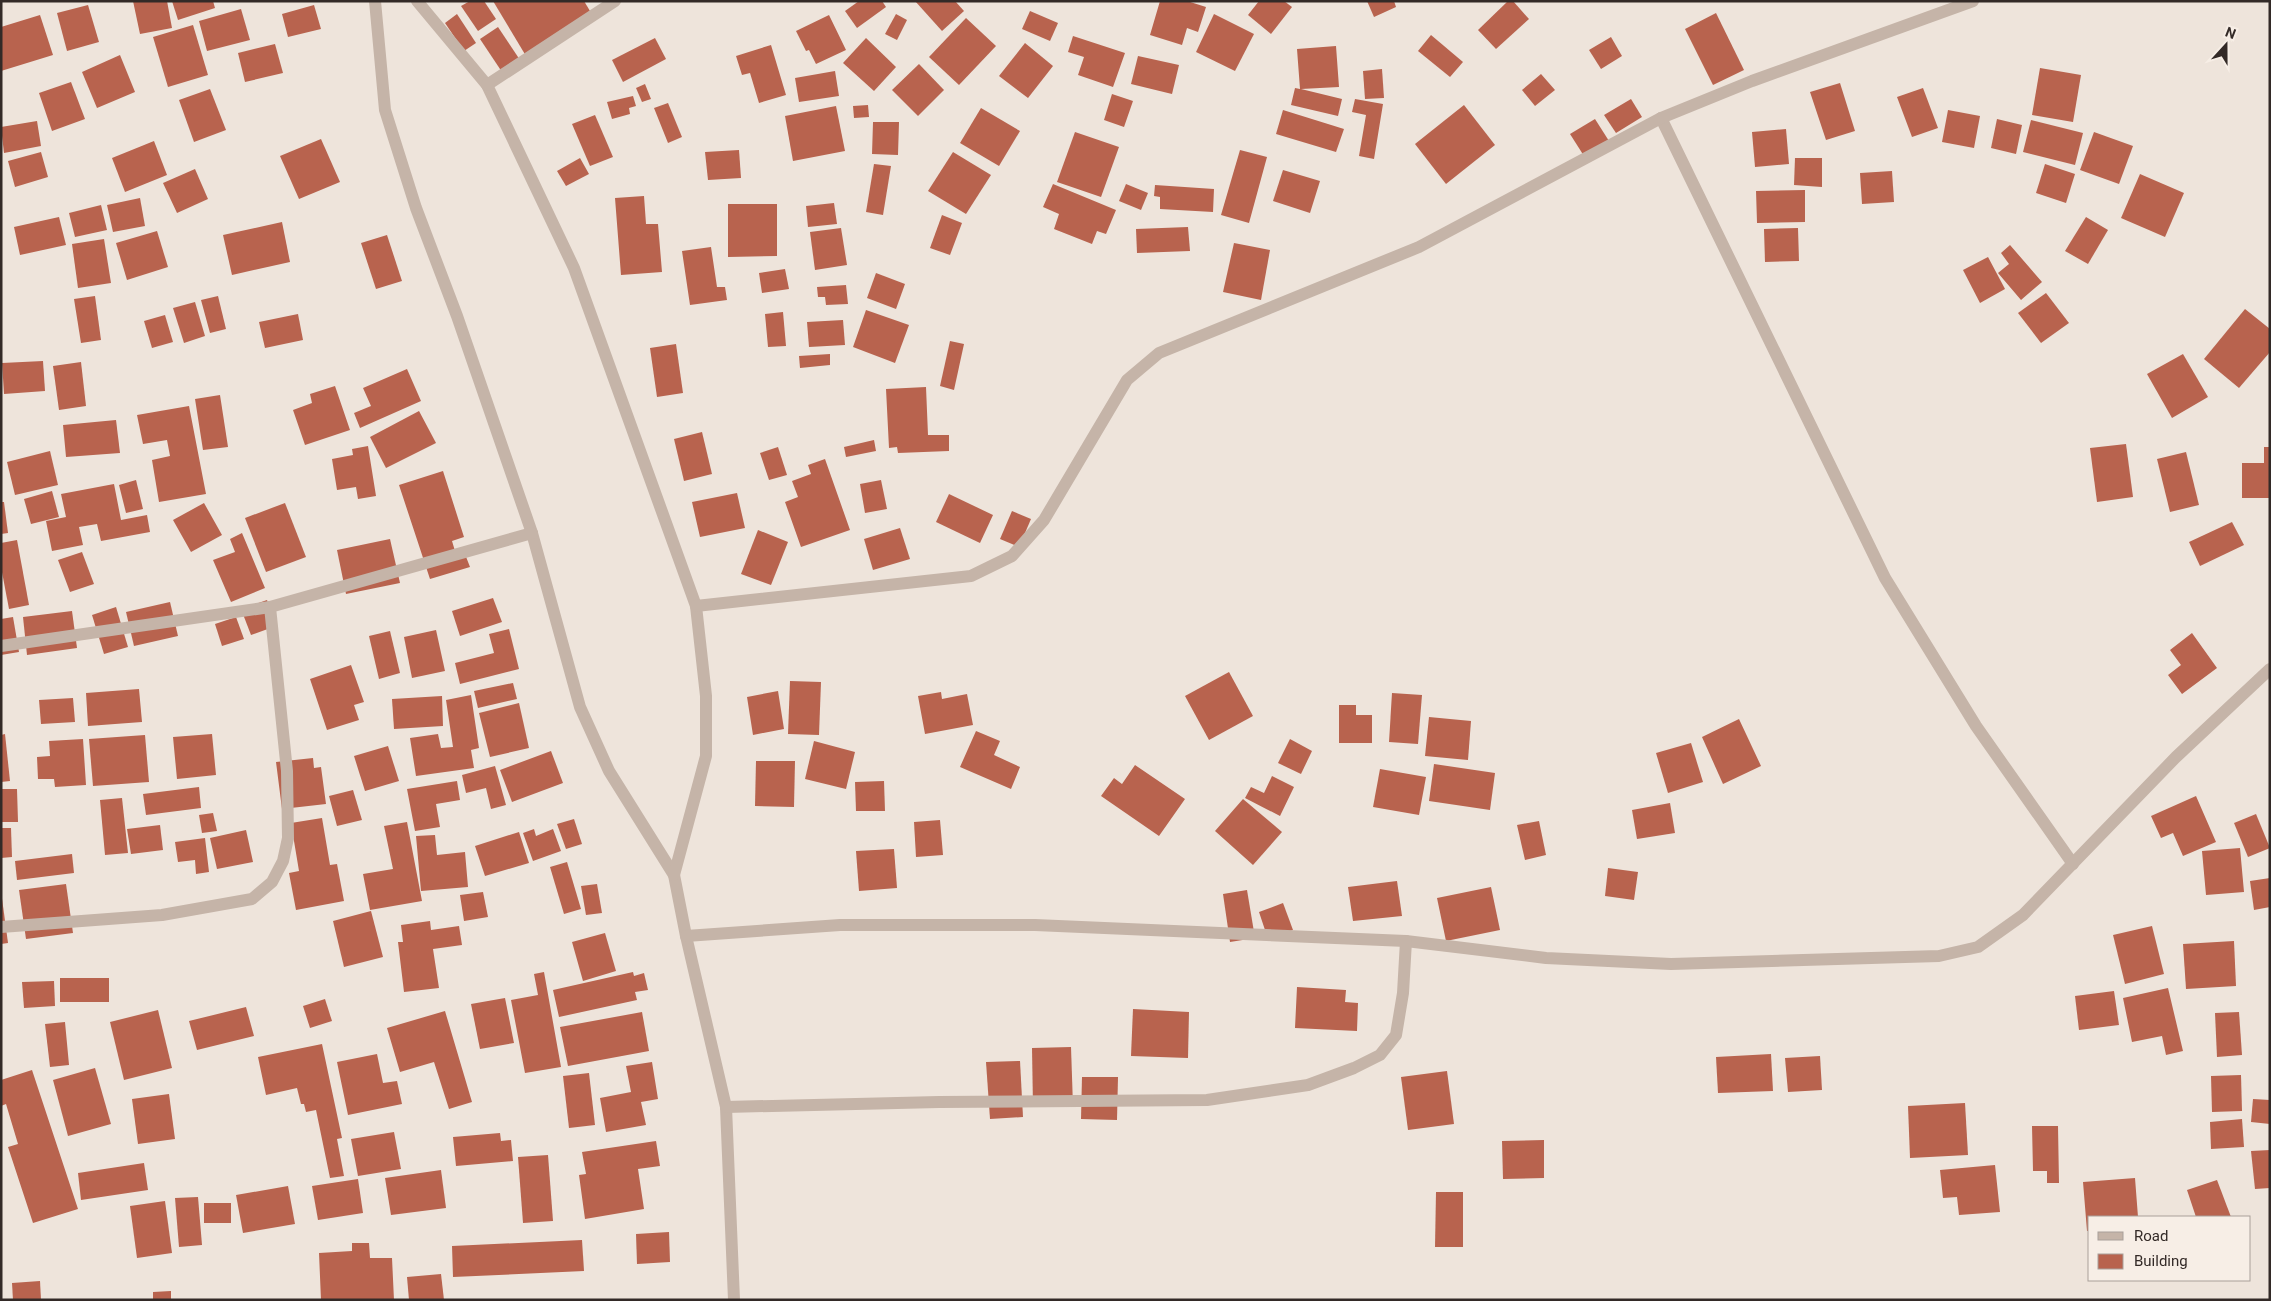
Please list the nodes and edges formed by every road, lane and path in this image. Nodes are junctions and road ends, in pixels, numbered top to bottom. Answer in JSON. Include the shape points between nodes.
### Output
{"nodes":[{"id":1,"x":375,"y":1,"type":"edge"},
{"id":2,"x":417,"y":1,"type":"edge"},
{"id":3,"x":615,"y":1,"type":"edge"},
{"id":4,"x":1973,"y":1,"type":"edge"},
{"id":5,"x":487,"y":85,"type":"junction"},
{"id":6,"x":1661,"y":118,"type":"junction"},
{"id":7,"x":532,"y":533,"type":"junction"},
{"id":8,"x":696,"y":606,"type":"junction"},
{"id":9,"x":270,"y":607,"type":"junction"},
{"id":10,"x":1,"y":646,"type":"edge"},
{"id":11,"x":2270,"y":669,"type":"edge"},
{"id":12,"x":2073,"y":864,"type":"junction"},
{"id":13,"x":674,"y":874,"type":"junction"},
{"id":14,"x":1,"y":926,"type":"edge"},
{"id":15,"x":686,"y":936,"type":"junction"},
{"id":16,"x":1406,"y":941,"type":"junction"},
{"id":17,"x":726,"y":1108,"type":"junction"},
{"id":18,"x":734,"y":1300,"type":"edge"}],
"edges":[{"from":1,"to":7,"type":"street","via":[[385,110],[416,208]]},
{"from":2,"to":5,"type":"street"},
{"from":3,"to":5,"type":"street"},
{"from":4,"to":6,"type":"street","via":[[1752,81]]},
{"from":5,"to":8,"type":"street","via":[[574,268]]},
{"from":6,"to":8,"type":"street","via":[[1419,247],[1159,353],[1127,380],[1044,520],[1012,556],[971,576]]},
{"from":6,"to":12,"type":"street","via":[[1885,578],[1976,726]]},
{"from":7,"to":9,"type":"street"},
{"from":7,"to":13,"type":"street","via":[[580,707],[609,771]]},
{"from":8,"to":13,"type":"street","via":[[706,696],[706,756]]},
{"from":9,"to":10,"type":"street"},
{"from":9,"to":14,"type":"street","via":[[287,771],[288,838],[283,861],[272,882],[252,899],[162,915]]},
{"from":11,"to":12,"type":"street","via":[[2176,757]]},
{"from":12,"to":16,"type":"street","via":[[2023,915],[1978,947],[1939,956],[1671,964],[1546,958]]},
{"from":13,"to":15,"type":"street"},
{"from":15,"to":16,"type":"street","via":[[840,926],[1035,925]]},
{"from":15,"to":17,"type":"street"},
{"from":16,"to":17,"type":"street","via":[[1403,993],[1396,1035],[1380,1055],[1308,1085],[1207,1100]]},
{"from":17,"to":18,"type":"street"}]}
